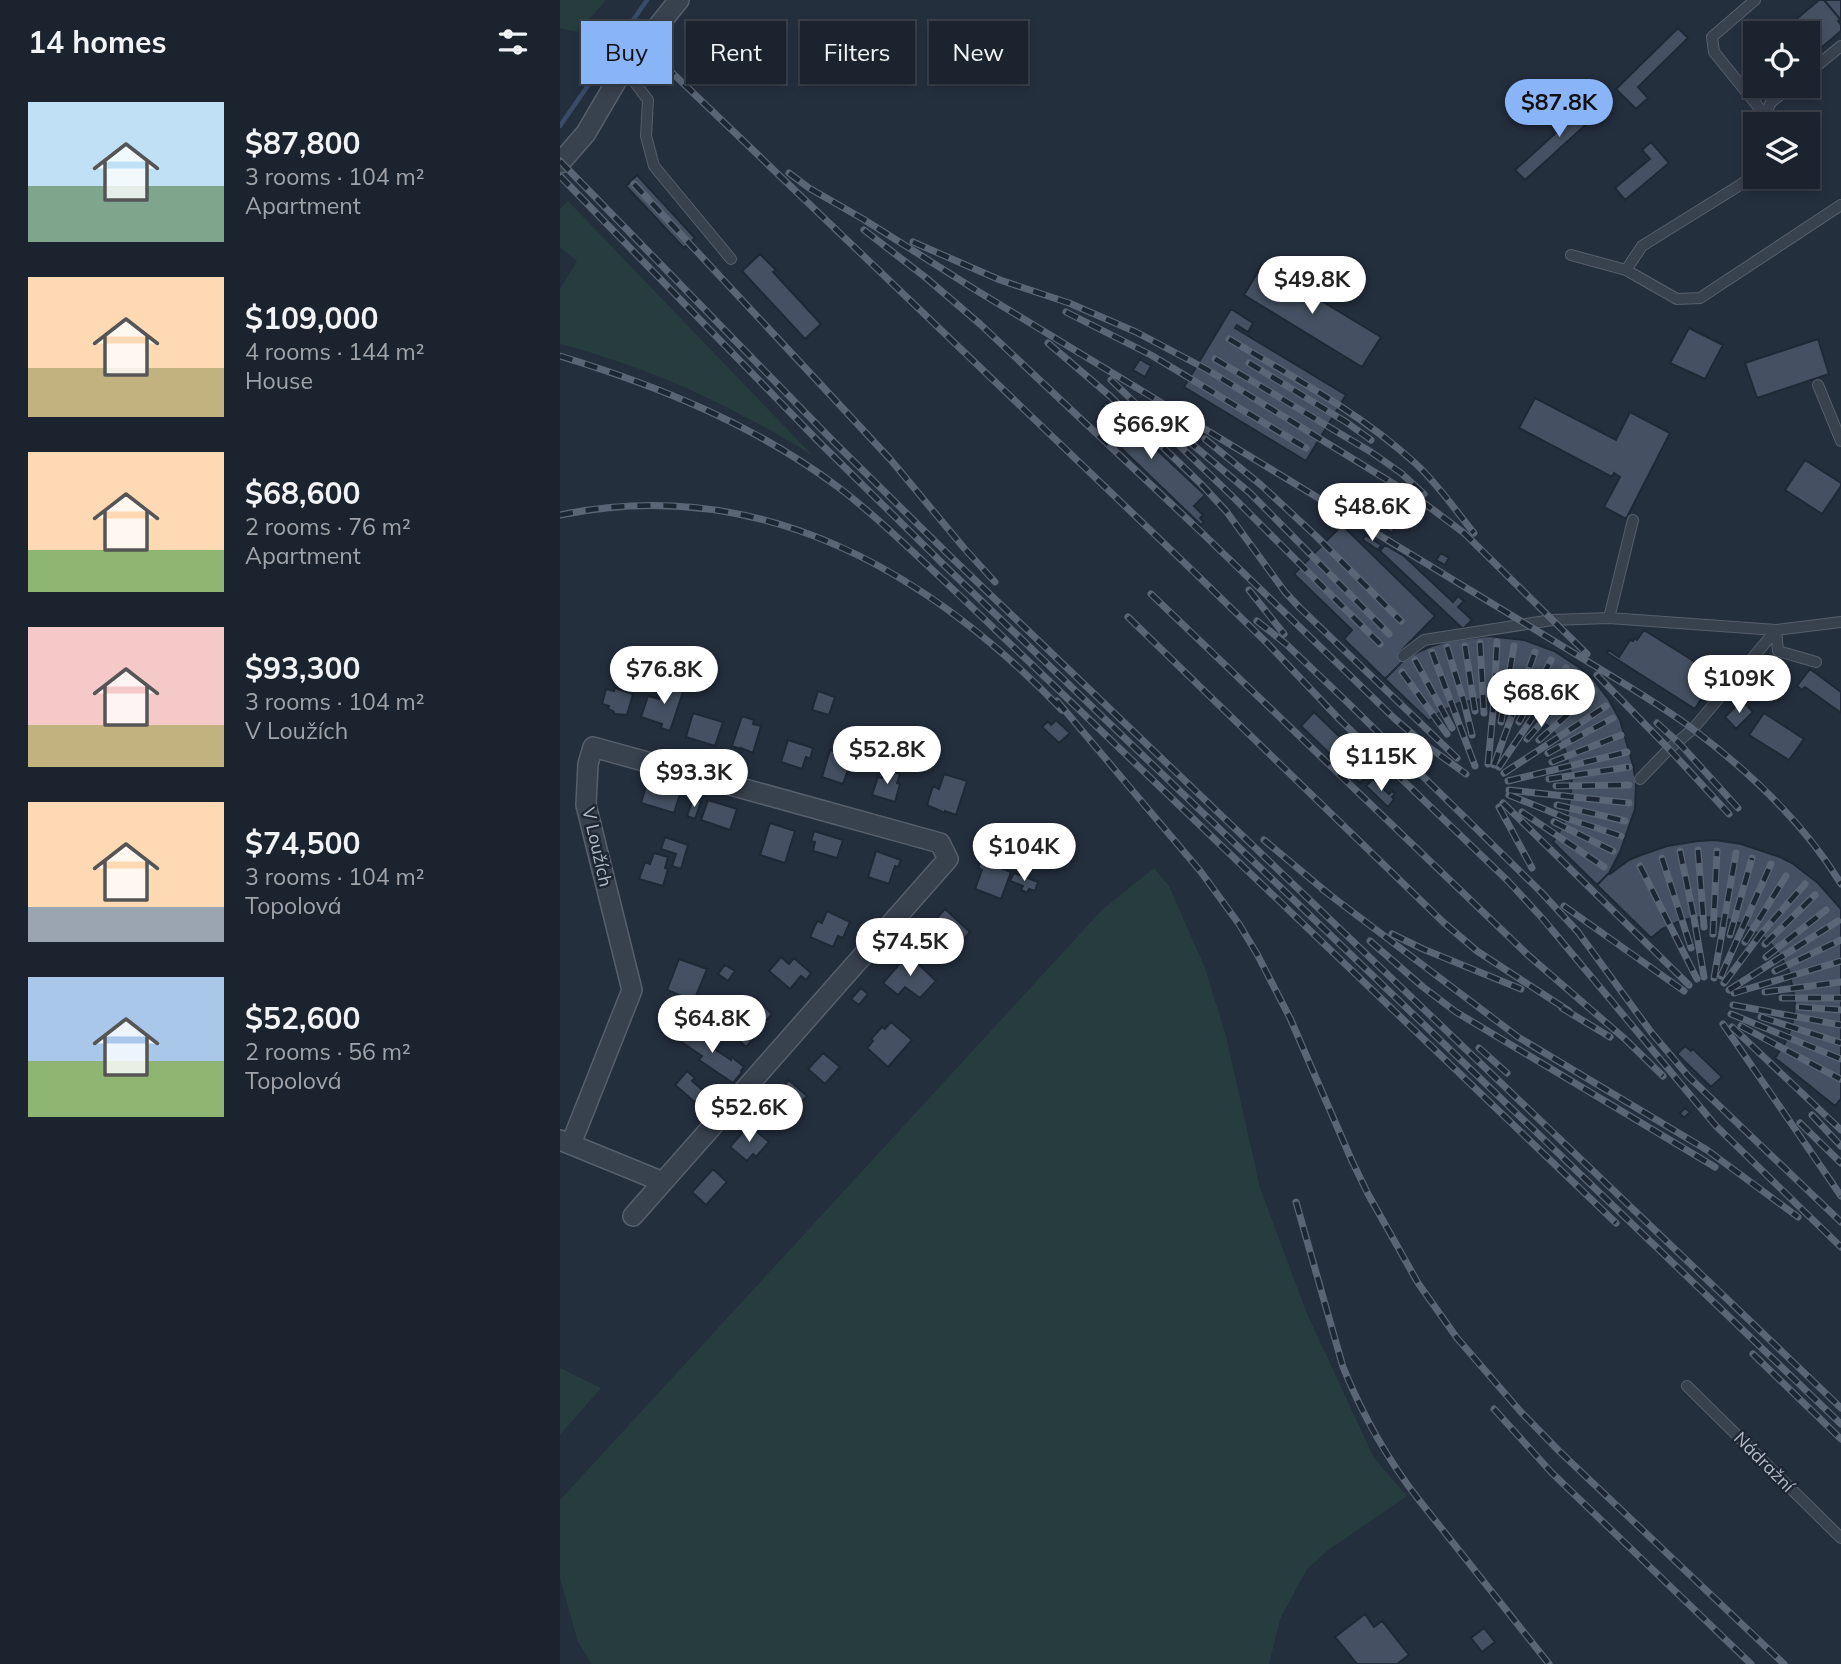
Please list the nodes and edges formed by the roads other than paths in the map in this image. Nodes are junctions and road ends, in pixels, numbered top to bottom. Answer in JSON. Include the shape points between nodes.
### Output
{"nodes":[{"id":1,"x":679,"y":0,"type":"edge"},
{"id":2,"x":1755,"y":0,"type":"edge"},
{"id":3,"x":662,"y":21,"type":"edge"},
{"id":4,"x":1841,"y":46,"type":"edge"},
{"id":5,"x":1820,"y":63,"type":"edge"},
{"id":6,"x":615,"y":84,"type":"edge"},
{"id":7,"x":636,"y":84,"type":"edge"},
{"id":8,"x":1761,"y":112,"type":"edge"},
{"id":9,"x":560,"y":163,"type":"edge"},
{"id":10,"x":1743,"y":183,"type":"edge"},
{"id":11,"x":1841,"y":205,"type":"edge"},
{"id":12,"x":1571,"y":256,"type":"dead end"},
{"id":13,"x":731,"y":260,"type":"dead end"},
{"id":14,"x":1626,"y":270,"type":"junction"},
{"id":15,"x":1818,"y":384,"type":"dead end"},
{"id":16,"x":1841,"y":441,"type":"edge"},
{"id":17,"x":1633,"y":520,"type":"dead end"},
{"id":18,"x":1609,"y":618,"type":"junction"},
{"id":19,"x":1841,"y":622,"type":"edge"},
{"id":20,"x":1776,"y":630,"type":"junction"},
{"id":21,"x":1403,"y":656,"type":"dead end"},
{"id":22,"x":1816,"y":662,"type":"dead end"},
{"id":23,"x":1640,"y":779,"type":"dead end"},
{"id":24,"x":565,"y":1142,"type":"edge"},
{"id":25,"x":663,"y":1182,"type":"junction"},
{"id":26,"x":633,"y":1216,"type":"dead end"},
{"id":27,"x":1687,"y":1386,"type":"dead end"},
{"id":28,"x":1841,"y":1538,"type":"edge"}],
"edges":[{"from":1,"to":3,"type":"street"},
{"from":2,"to":8,"type":"lane","via":[[1712,37],[1714,52]]},
{"from":4,"to":5,"type":"lane"},
{"from":6,"to":9,"type":"street","via":[[586,133]]},
{"from":7,"to":13,"type":"lane","via":[[648,100],[646,136],[654,166]]},
{"from":10,"to":14,"type":"lane","via":[[1642,246]]},
{"from":11,"to":14,"type":"lane","via":[[1700,298],[1677,299]]},
{"from":12,"to":14,"type":"lane"},
{"from":15,"to":16,"type":"lane"},
{"from":17,"to":18,"type":"lane"},
{"from":18,"to":20,"type":"lane"},
{"from":18,"to":21,"type":"lane","via":[[1552,620],[1424,640]]},
{"from":19,"to":20,"type":"lane"},
{"from":20,"to":22,"type":"lane","via":[[1778,651]]},
{"from":20,"to":23,"type":"lane","via":[[1693,729]]},
{"from":24,"to":25,"type":"street"},
{"from":24,"to":25,"type":"street","name":"V Loužích","via":[[632,990],[586,804],[593,747],[940,843],[948,859]]},
{"from":25,"to":26,"type":"street"},
{"from":27,"to":28,"type":"lane","name":"Nádražní"}]}
